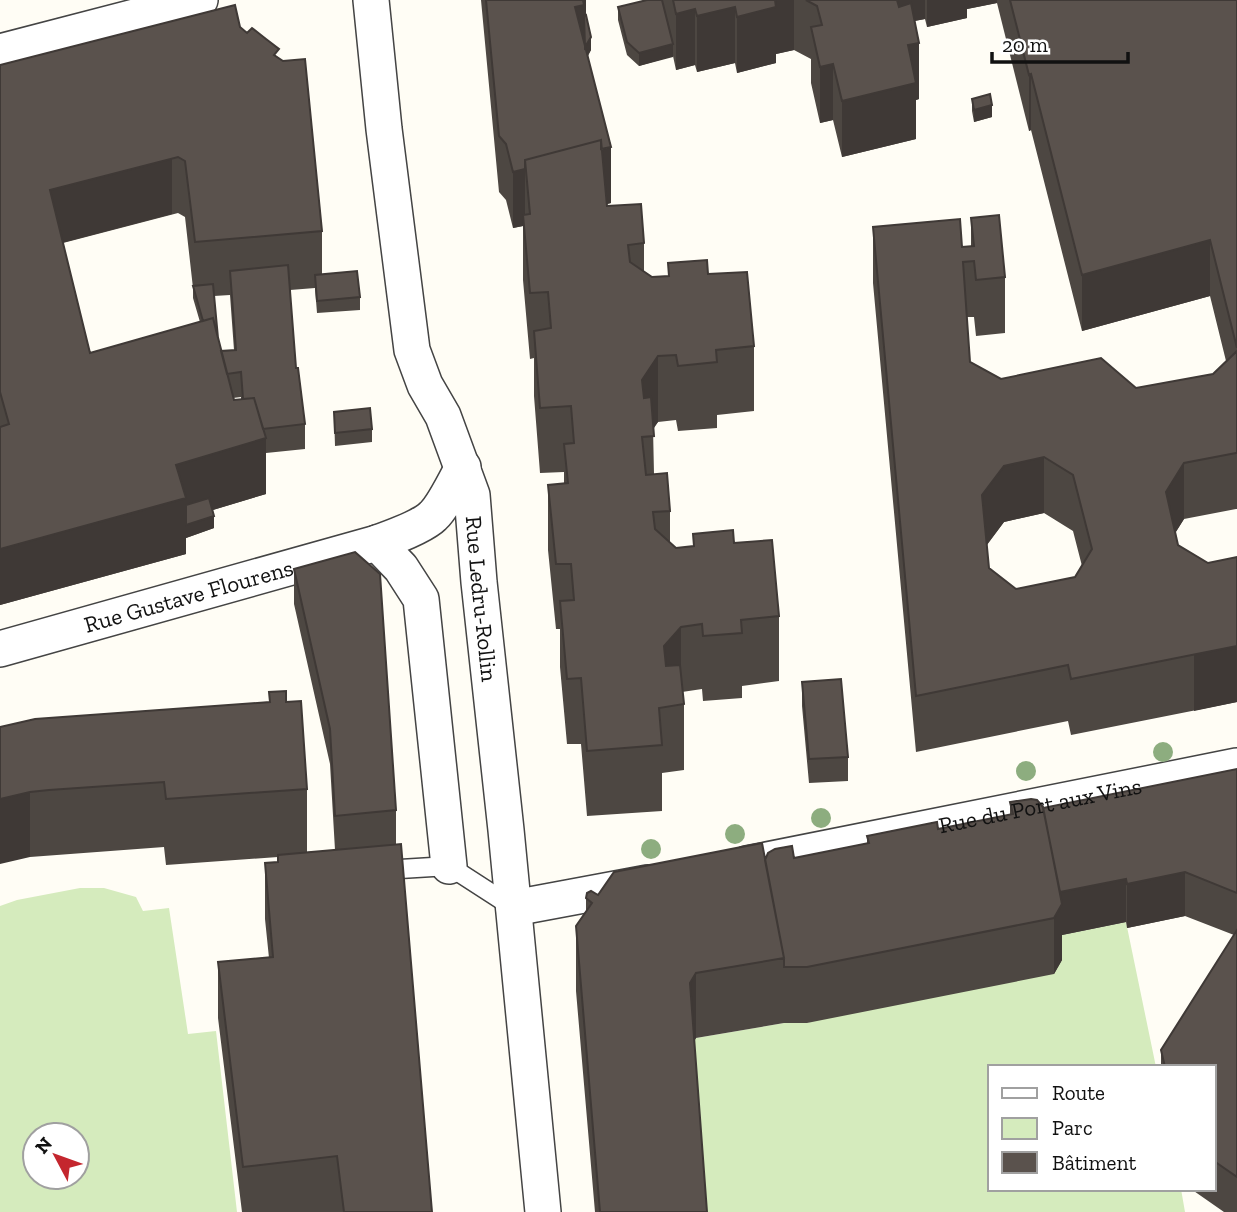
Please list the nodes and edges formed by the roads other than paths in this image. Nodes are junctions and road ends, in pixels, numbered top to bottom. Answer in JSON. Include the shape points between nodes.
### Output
{"nodes":[{"id":1,"x":200,"y":0,"type":"edge"},
{"id":2,"x":371,"y":0,"type":"edge"},
{"id":3,"x":158,"y":5,"type":"edge"},
{"id":4,"x":0,"y":52,"type":"edge"},
{"id":5,"x":463,"y":467,"type":"junction"},
{"id":6,"x":377,"y":543,"type":"junction"},
{"id":7,"x":0,"y":649,"type":"edge"},
{"id":8,"x":1237,"y":765,"type":"edge"},
{"id":9,"x":449,"y":866,"type":"junction"},
{"id":10,"x":400,"y":869,"type":"edge"},
{"id":11,"x":720,"y":869,"type":"edge"},
{"id":12,"x":680,"y":876,"type":"edge"},
{"id":13,"x":514,"y":908,"type":"junction"},
{"id":14,"x":543,"y":1212,"type":"edge"}],
"edges":[{"from":1,"to":3,"type":"street"},
{"from":2,"to":5,"type":"street","name":"Rue Ledru-Rollin","via":[[412,350]]},
{"from":3,"to":4,"type":"street"},
{"from":5,"to":6,"type":"street","name":"Rue Gustave Flourens","via":[[433,517]]},
{"from":5,"to":13,"type":"street","name":"Rue Ledru-Rollin","via":[[472,495]]},
{"from":6,"to":7,"type":"street","name":"Rue Gustave Flourens"},
{"from":6,"to":9,"type":"street","via":[[421,599]]},
{"from":8,"to":11,"type":"street","name":"Rue du Port aux Vins"},
{"from":9,"to":10,"type":"lane"},
{"from":9,"to":13,"type":"lane"},
{"from":12,"to":13,"type":"street"},
{"from":13,"to":14,"type":"street","name":"Rue Ledru-Rollin"}]}
